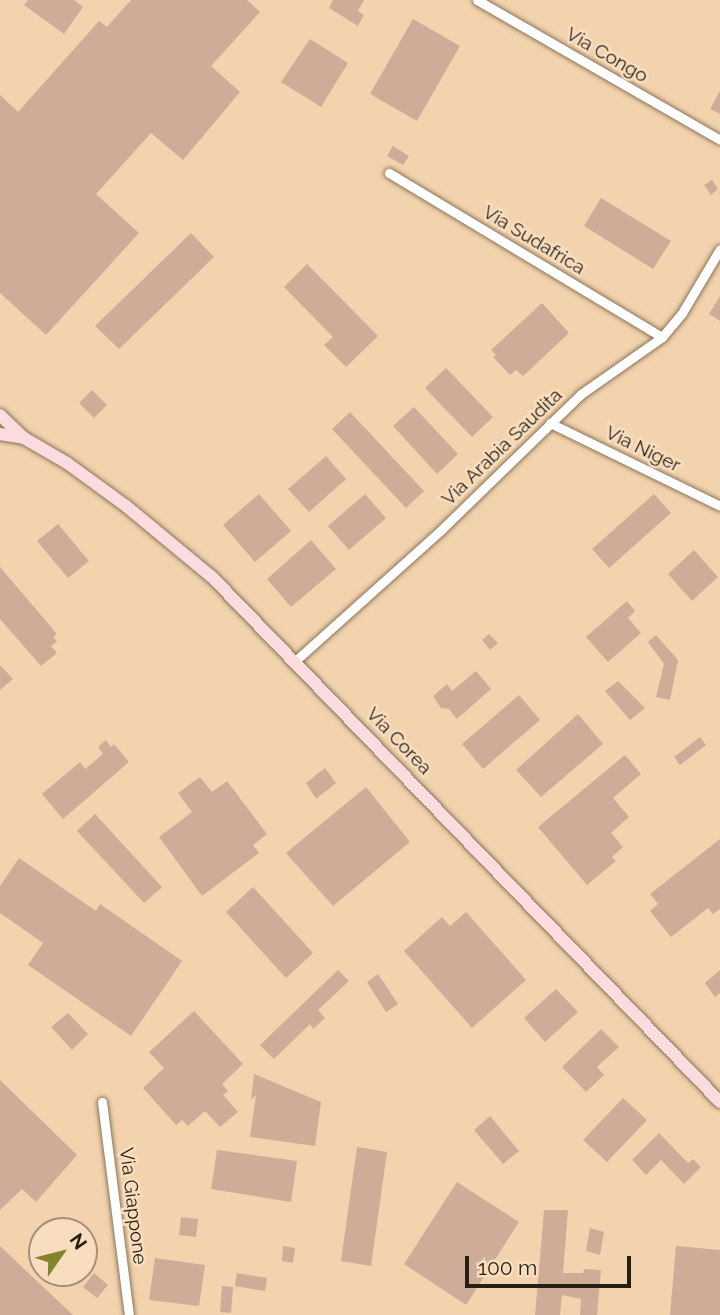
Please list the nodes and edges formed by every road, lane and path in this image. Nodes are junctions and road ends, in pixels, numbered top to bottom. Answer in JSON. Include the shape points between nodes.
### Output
{"nodes":[{"id":1,"x":477,"y":0,"type":"edge"},
{"id":2,"x":720,"y":140,"type":"edge"},
{"id":3,"x":389,"y":173,"type":"dead end"},
{"id":4,"x":720,"y":250,"type":"edge"},
{"id":5,"x":662,"y":337,"type":"junction"},
{"id":6,"x":0,"y":415,"type":"edge"},
{"id":7,"x":550,"y":423,"type":"junction"},
{"id":8,"x":0,"y":434,"type":"edge"},
{"id":9,"x":24,"y":438,"type":"junction"},
{"id":10,"x":720,"y":506,"type":"edge"},
{"id":11,"x":294,"y":662,"type":"junction"},
{"id":12,"x":102,"y":1102,"type":"dead end"},
{"id":13,"x":720,"y":1102,"type":"edge"},
{"id":14,"x":129,"y":1315,"type":"edge"}],
"edges":[{"from":1,"to":2,"type":"street","name":"Via Congo"},
{"from":3,"to":5,"type":"street","name":"Via Sudafrica"},
{"from":4,"to":5,"type":"street","name":"Via Arabia Saudita"},
{"from":5,"to":7,"type":"street","name":"Via Arabia Saudita","via":[[606,374]]},
{"from":6,"to":9,"type":"street"},
{"from":7,"to":10,"type":"street","name":"Via Niger"},
{"from":7,"to":11,"type":"street","name":"Via Arabia Saudita","via":[[441,530]]},
{"from":8,"to":9,"type":"street"},
{"from":9,"to":11,"type":"street","name":"Via Corea","via":[[67,463],[186,552]]},
{"from":11,"to":13,"type":"street","name":"Via Corea"},
{"from":12,"to":14,"type":"street","name":"Via Giappone"}]}
